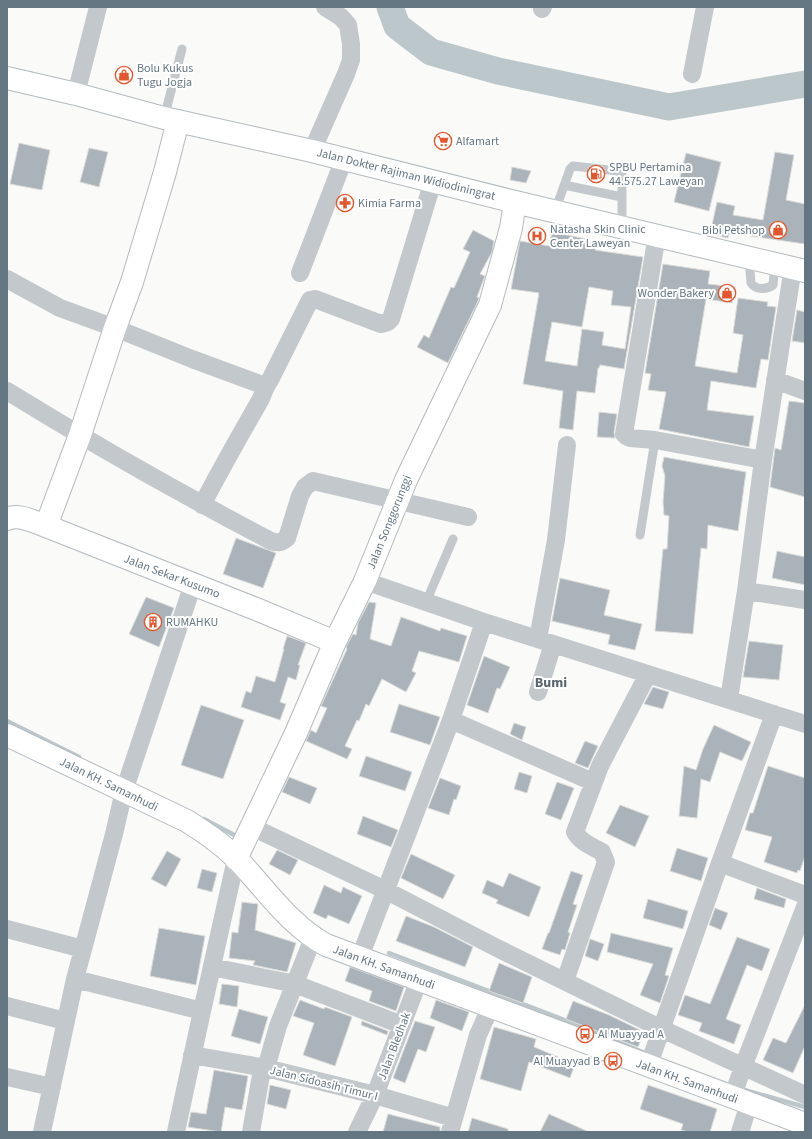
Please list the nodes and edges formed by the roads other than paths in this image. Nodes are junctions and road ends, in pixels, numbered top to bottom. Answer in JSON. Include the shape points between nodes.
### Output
{"nodes":[{"id":1,"x":98,"y":7,"type":"edge"},
{"id":2,"x":325,"y":7,"type":"edge"},
{"id":3,"x":705,"y":7,"type":"edge"},
{"id":4,"x":182,"y":49,"type":"dead end"},
{"id":5,"x":692,"y":74,"type":"dead end"},
{"id":6,"x":7,"y":78,"type":"edge"},
{"id":7,"x":76,"y":94,"type":"junction"},
{"id":8,"x":171,"y":120,"type":"junction"},
{"id":9,"x":312,"y":151,"type":"junction"},
{"id":10,"x":344,"y":158,"type":"junction"},
{"id":11,"x":433,"y":181,"type":"junction"},
{"id":12,"x":564,"y":185,"type":"junction"},
{"id":13,"x":622,"y":196,"type":"junction"},
{"id":14,"x":515,"y":202,"type":"junction"},
{"id":15,"x":555,"y":211,"type":"junction"},
{"id":16,"x":622,"y":228,"type":"junction"},
{"id":17,"x":657,"y":235,"type":"junction"},
{"id":18,"x":791,"y":267,"type":"edge"},
{"id":19,"x":300,"y":272,"type":"dead end"},
{"id":20,"x":7,"y":279,"type":"edge"},
{"id":21,"x":115,"y":328,"type":"junction"},
{"id":22,"x":775,"y":380,"type":"junction"},
{"id":23,"x":263,"y":389,"type":"junction"},
{"id":24,"x":7,"y":391,"type":"edge"},
{"id":25,"x":805,"y":391,"type":"edge"},
{"id":26,"x":80,"y":435,"type":"junction"},
{"id":27,"x":655,"y":440,"type":"junction"},
{"id":28,"x":567,"y":445,"type":"dead end"},
{"id":29,"x":762,"y":460,"type":"junction"},
{"id":30,"x":398,"y":500,"type":"junction"},
{"id":31,"x":202,"y":505,"type":"junction"},
{"id":32,"x":468,"y":517,"type":"dead end"},
{"id":33,"x":7,"y":519,"type":"edge"},
{"id":34,"x":46,"y":526,"type":"junction"},
{"id":35,"x":640,"y":535,"type":"dead end"},
{"id":36,"x":453,"y":539,"type":"dead end"},
{"id":37,"x":365,"y":581,"type":"junction"},
{"id":38,"x":193,"y":584,"type":"junction"},
{"id":39,"x":746,"y":591,"type":"junction"},
{"id":40,"x":805,"y":600,"type":"edge"},
{"id":41,"x":426,"y":602,"type":"junction"},
{"id":42,"x":484,"y":622,"type":"junction"},
{"id":43,"x":546,"y":641,"type":"junction"},
{"id":44,"x":335,"y":642,"type":"junction"},
{"id":45,"x":648,"y":674,"type":"junction"},
{"id":46,"x":538,"y":692,"type":"dead end"},
{"id":47,"x":729,"y":699,"type":"junction"},
{"id":48,"x":774,"y":714,"type":"junction"},
{"id":49,"x":451,"y":720,"type":"junction"},
{"id":50,"x":805,"y":724,"type":"edge"},
{"id":51,"x":7,"y":735,"type":"edge"},
{"id":52,"x":593,"y":782,"type":"junction"},
{"id":53,"x":127,"y":783,"type":"junction"},
{"id":54,"x":245,"y":842,"type":"junction"},
{"id":55,"x":720,"y":863,"type":"junction"},
{"id":56,"x":385,"y":890,"type":"junction"},
{"id":57,"x":805,"y":895,"type":"edge"},
{"id":58,"x":805,"y":907,"type":"edge"},
{"id":59,"x":7,"y":929,"type":"edge"},
{"id":60,"x":313,"y":938,"type":"junction"},
{"id":61,"x":83,"y":949,"type":"junction"},
{"id":62,"x":360,"y":957,"type":"junction"},
{"id":63,"x":212,"y":967,"type":"junction"},
{"id":64,"x":74,"y":979,"type":"junction"},
{"id":65,"x":418,"y":980,"type":"junction"},
{"id":66,"x":565,"y":981,"type":"junction"},
{"id":67,"x":295,"y":984,"type":"junction"},
{"id":68,"x":7,"y":1006,"type":"edge"},
{"id":69,"x":491,"y":1006,"type":"junction"},
{"id":70,"x":202,"y":1011,"type":"junction"},
{"id":71,"x":65,"y":1021,"type":"junction"},
{"id":72,"x":402,"y":1025,"type":"junction"},
{"id":73,"x":662,"y":1029,"type":"junction"},
{"id":74,"x":192,"y":1055,"type":"junction"},
{"id":75,"x":651,"y":1058,"type":"junction"},
{"id":76,"x":742,"y":1067,"type":"junction"},
{"id":77,"x":266,"y":1068,"type":"junction"},
{"id":78,"x":7,"y":1077,"type":"edge"},
{"id":79,"x":52,"y":1087,"type":"junction"},
{"id":80,"x":375,"y":1095,"type":"junction"},
{"id":81,"x":805,"y":1095,"type":"edge"},
{"id":82,"x":740,"y":1101,"type":"junction"},
{"id":83,"x":805,"y":1124,"type":"edge"},
{"id":84,"x":452,"y":1125,"type":"edge"},
{"id":85,"x":42,"y":1132,"type":"edge"},
{"id":86,"x":176,"y":1132,"type":"edge"},
{"id":87,"x":251,"y":1132,"type":"edge"},
{"id":88,"x":357,"y":1132,"type":"edge"},
{"id":89,"x":740,"y":1132,"type":"edge"}],
"edges":[{"from":1,"to":7,"type":"street"},
{"from":2,"to":9,"type":"street","via":[[348,25],[351,60]]},
{"from":3,"to":5,"type":"street"},
{"from":4,"to":8,"type":"lane"},
{"from":6,"to":7,"type":"main road","name":"Jalan Dokter Rajiman Widiodiningrat"},
{"from":7,"to":8,"type":"main road","name":"Jalan Dokter Rajiman Widiodiningrat"},
{"from":8,"to":9,"type":"main road","name":"Jalan Dokter Rajiman Widiodiningrat"},
{"from":8,"to":21,"type":"main road","via":[[151,222]]},
{"from":9,"to":10,"type":"main road","name":"Jalan Dokter Rajiman Widiodiningrat"},
{"from":10,"to":11,"type":"main road","name":"Jalan Dokter Rajiman Widiodiningrat"},
{"from":10,"to":19,"type":"street"},
{"from":11,"to":14,"type":"main road","name":"Jalan Dokter Rajiman Widiodiningrat"},
{"from":11,"to":23,"type":"street","via":[[391,319],[381,324],[312,299]]},
{"from":12,"to":13,"type":"lane"},
{"from":12,"to":13,"type":"lane","via":[[573,166],[618,171],[622,175]]},
{"from":12,"to":15,"type":"lane"},
{"from":13,"to":16,"type":"lane"},
{"from":14,"to":15,"type":"main road","name":"Jalan Dokter Rajiman Widiodiningrat"},
{"from":14,"to":30,"type":"main road","name":"Jalan Songgorunggi","via":[[511,228],[490,305]]},
{"from":15,"to":16,"type":"main road","name":"Jalan Dokter Rajiman Widiodiningrat"},
{"from":16,"to":17,"type":"main road","name":"Jalan Dokter Rajiman Widiodiningrat"},
{"from":17,"to":18,"type":"main road","name":"Jalan Dokter Rajiman Widiodiningrat"},
{"from":17,"to":27,"type":"street","via":[[624,434],[630,438]]},
{"from":18,"to":22,"type":"street"},
{"from":20,"to":21,"type":"street","via":[[60,308]]},
{"from":21,"to":23,"type":"street","via":[[257,383]]},
{"from":21,"to":26,"type":"main road"},
{"from":22,"to":25,"type":"street"},
{"from":22,"to":29,"type":"street"},
{"from":23,"to":31,"type":"street","via":[[261,399]]},
{"from":24,"to":26,"type":"street"},
{"from":26,"to":31,"type":"street"},
{"from":26,"to":34,"type":"main road"},
{"from":27,"to":29,"type":"street"},
{"from":27,"to":35,"type":"lane"},
{"from":28,"to":43,"type":"street"},
{"from":29,"to":39,"type":"street"},
{"from":30,"to":31,"type":"street","via":[[312,481],[300,496],[286,538],[276,543]]},
{"from":30,"to":32,"type":"street"},
{"from":30,"to":37,"type":"main road","name":"Jalan Songgorunggi"},
{"from":33,"to":34,"type":"main road","name":"Jalan Sekar Kusumo","via":[[19,517]]},
{"from":34,"to":38,"type":"main road","name":"Jalan Sekar Kusumo"},
{"from":36,"to":41,"type":"lane"},
{"from":37,"to":41,"type":"street"},
{"from":37,"to":44,"type":"main road","name":"Jalan Songgorunggi"},
{"from":38,"to":44,"type":"main road","name":"Jalan Sekar Kusumo"},
{"from":38,"to":53,"type":"street"},
{"from":39,"to":40,"type":"street"},
{"from":39,"to":47,"type":"street"},
{"from":41,"to":42,"type":"street"},
{"from":42,"to":43,"type":"street"},
{"from":42,"to":49,"type":"street"},
{"from":43,"to":45,"type":"street"},
{"from":43,"to":46,"type":"street"},
{"from":44,"to":54,"type":"main road","name":"Jalan Songgorunggi"},
{"from":45,"to":47,"type":"street"},
{"from":45,"to":52,"type":"street"},
{"from":47,"to":48,"type":"street"},
{"from":48,"to":50,"type":"street"},
{"from":48,"to":55,"type":"street"},
{"from":49,"to":52,"type":"street"},
{"from":49,"to":56,"type":"street"},
{"from":51,"to":53,"type":"main road","name":"Jalan KH. Samanhudi"},
{"from":52,"to":66,"type":"street","via":[[575,832],[585,844],[602,852],[606,862]]},
{"from":53,"to":54,"type":"main road","name":"Jalan KH. Samanhudi","via":[[222,845]]},
{"from":53,"to":61,"type":"street"},
{"from":54,"to":56,"type":"street"},
{"from":54,"to":60,"type":"main road","name":"Jalan KH. Samanhudi","via":[[278,905]]},
{"from":54,"to":63,"type":"street"},
{"from":55,"to":57,"type":"street"},
{"from":55,"to":73,"type":"street"},
{"from":56,"to":62,"type":"street"},
{"from":56,"to":66,"type":"street"},
{"from":58,"to":76,"type":"street"},
{"from":59,"to":61,"type":"street"},
{"from":60,"to":62,"type":"main road","name":"Jalan KH. Samanhudi","via":[[326,946]]},
{"from":60,"to":67,"type":"street"},
{"from":61,"to":64,"type":"street"},
{"from":62,"to":65,"type":"main road","name":"Jalan KH. Samanhudi"},
{"from":63,"to":67,"type":"street"},
{"from":63,"to":70,"type":"street"},
{"from":64,"to":70,"type":"street"},
{"from":64,"to":71,"type":"street"},
{"from":65,"to":69,"type":"main road","name":"Jalan KH. Samanhudi"},
{"from":65,"to":72,"type":"street","name":"Jalan Bledhak"},
{"from":66,"to":73,"type":"street"},
{"from":67,"to":72,"type":"street"},
{"from":67,"to":77,"type":"street","via":[[278,1026]]},
{"from":68,"to":71,"type":"street"},
{"from":69,"to":75,"type":"main road","name":"Jalan KH. Samanhudi"},
{"from":69,"to":84,"type":"street","via":[[478,1035]]},
{"from":70,"to":74,"type":"street"},
{"from":71,"to":79,"type":"street"},
{"from":72,"to":80,"type":"street","name":"Jalan Bledhak"},
{"from":73,"to":75,"type":"street"},
{"from":73,"to":76,"type":"street"},
{"from":74,"to":77,"type":"street","name":"Jalan Sidoasih Timur I"},
{"from":74,"to":86,"type":"street"},
{"from":75,"to":82,"type":"main road","name":"Jalan KH. Samanhudi"},
{"from":76,"to":81,"type":"street"},
{"from":76,"to":82,"type":"street"},
{"from":77,"to":80,"type":"street","name":"Jalan Sidoasih Timur I"},
{"from":77,"to":87,"type":"street","via":[[261,1075]]},
{"from":78,"to":79,"type":"street"},
{"from":79,"to":85,"type":"street"},
{"from":80,"to":84,"type":"street","name":"Jalan Sidoasih Timur I"},
{"from":80,"to":88,"type":"street","name":"Jalan Bledhak"},
{"from":82,"to":83,"type":"main road","name":"Jalan KH. Samanhudi"},
{"from":82,"to":89,"type":"street"}]}
